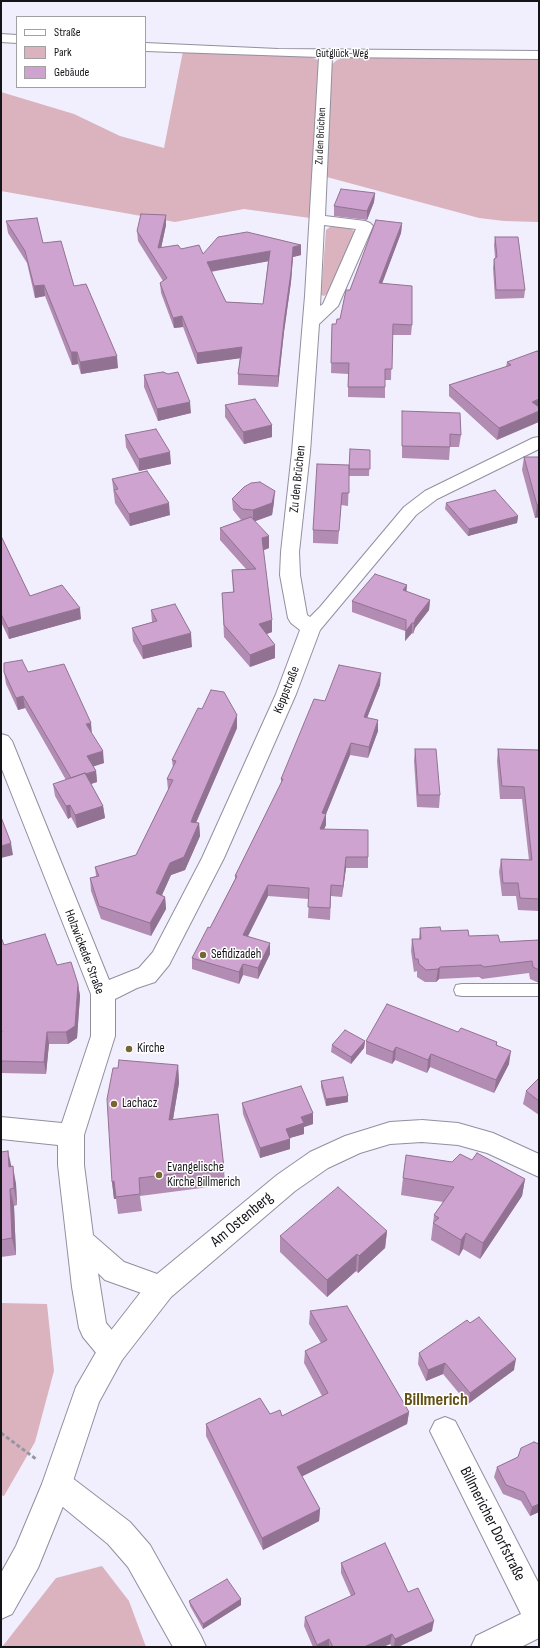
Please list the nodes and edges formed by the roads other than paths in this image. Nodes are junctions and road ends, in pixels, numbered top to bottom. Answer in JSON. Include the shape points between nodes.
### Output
{"nodes":[{"id":1,"x":1,"y":38,"type":"edge"},
{"id":2,"x":16,"y":39,"type":"edge"},
{"id":3,"x":146,"y":47,"type":"edge"},
{"id":4,"x":326,"y":54,"type":"junction"},
{"id":5,"x":539,"y":55,"type":"edge"},
{"id":6,"x":316,"y":219,"type":"junction"},
{"id":7,"x":311,"y":323,"type":"junction"},
{"id":8,"x":539,"y":442,"type":"edge"},
{"id":9,"x":311,"y":628,"type":"junction"},
{"id":10,"x":1,"y":741,"type":"edge"},
{"id":11,"x":462,"y":990,"type":"dead end"},
{"id":12,"x":539,"y":990,"type":"edge"},
{"id":13,"x":103,"y":994,"type":"junction"},
{"id":14,"x":1,"y":1128,"type":"edge"},
{"id":15,"x":71,"y":1135,"type":"junction"},
{"id":16,"x":539,"y":1166,"type":"edge"},
{"id":17,"x":81,"y":1241,"type":"junction"},
{"id":18,"x":161,"y":1288,"type":"junction"},
{"id":19,"x":112,"y":1351,"type":"junction"},
{"id":20,"x":445,"y":1431,"type":"dead end"},
{"id":21,"x":57,"y":1484,"type":"junction"},
{"id":22,"x":1,"y":1604,"type":"edge"},
{"id":23,"x":539,"y":1617,"type":"edge"},
{"id":24,"x":539,"y":1622,"type":"edge"},
{"id":25,"x":190,"y":1647,"type":"edge"},
{"id":26,"x":487,"y":1647,"type":"edge"}],
"edges":[{"from":1,"to":2,"type":"street"},
{"from":3,"to":4,"type":"street","name":"Gutglück-Weg"},
{"from":4,"to":5,"type":"street","name":"Gutglück-Weg"},
{"from":4,"to":6,"type":"street","name":"Zu den Brüchen"},
{"from":6,"to":7,"type":"street","name":"Zu den Brüchen"},
{"from":6,"to":7,"type":"street","via":[[365,226],[330,306]]},
{"from":7,"to":9,"type":"street","name":"Zu den Brüchen","via":[[290,552],[290,575],[298,618]]},
{"from":8,"to":9,"type":"street","name":"Keppstraße","via":[[431,495],[410,511]]},
{"from":9,"to":13,"type":"street","name":"Keppstraße","via":[[286,694],[213,858],[161,958],[147,975],[128,981]]},
{"from":10,"to":13,"type":"street","name":"Holzwickeder Straße"},
{"from":11,"to":12,"type":"lane"},
{"from":13,"to":15,"type":"street","name":"Holzwickeder Straße","via":[[103,1036]]},
{"from":14,"to":15,"type":"street"},
{"from":15,"to":17,"type":"street","name":"Holzwickeder Straße"},
{"from":16,"to":18,"type":"street","name":"Am Ostenberg","via":[[493,1144],[458,1134],[422,1131],[390,1133],[354,1144],[319,1160],[286,1183]]},
{"from":17,"to":18,"type":"street","via":[[115,1271]]},
{"from":17,"to":19,"type":"street","name":"Holzwickeder Straße","via":[[93,1328]]},
{"from":18,"to":19,"type":"street","name":"Am Ostenberg"},
{"from":19,"to":21,"type":"street","name":"Am Ostenberg","via":[[86,1397]]},
{"from":20,"to":23,"type":"street","name":"Billmericher Dorfstraße"},
{"from":21,"to":22,"type":"street","name":"Am Ostenberg","via":[[27,1557]]},
{"from":21,"to":25,"type":"street","via":[[118,1533],[139,1556]]},
{"from":24,"to":26,"type":"street"}]}
